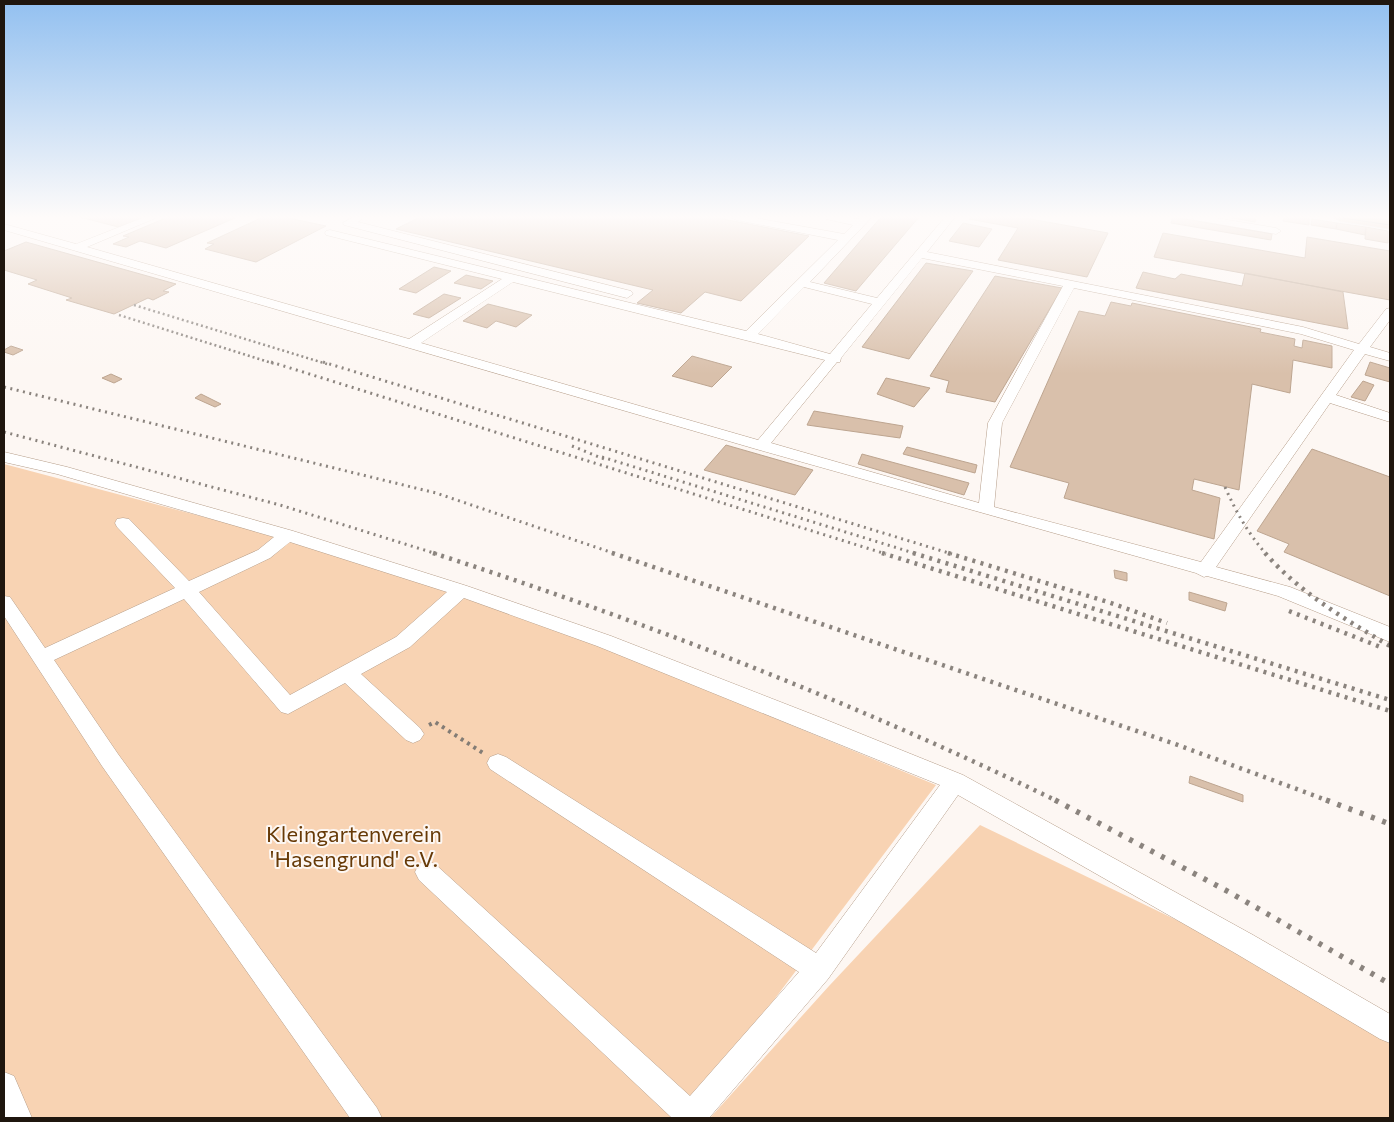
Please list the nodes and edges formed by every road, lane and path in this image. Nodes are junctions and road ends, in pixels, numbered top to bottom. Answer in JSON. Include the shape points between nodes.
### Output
{"nodes":[{"id":1,"x":149,"y":269,"type":"edge"},
{"id":2,"x":476,"y":269,"type":"edge"},
{"id":3,"x":530,"y":269,"type":"edge"},
{"id":4,"x":815,"y":269,"type":"edge"},
{"id":5,"x":907,"y":269,"type":"edge"},
{"id":6,"x":997,"y":269,"type":"edge"},
{"id":7,"x":511,"y":278,"type":"junction"},
{"id":8,"x":802,"y":283,"type":"junction"},
{"id":9,"x":1070,"y":284,"type":"junction"},
{"id":10,"x":627,"y":294,"type":"dead end"},
{"id":11,"x":880,"y":302,"type":"junction"},
{"id":12,"x":1390,"y":312,"type":"edge"},
{"id":13,"x":749,"y":336,"type":"junction"},
{"id":14,"x":408,"y":345,"type":"junction"},
{"id":15,"x":1362,"y":348,"type":"junction"},
{"id":16,"x":1390,"y":357,"type":"edge"},
{"id":17,"x":835,"y":359,"type":"junction"},
{"id":18,"x":1327,"y":397,"type":"junction"},
{"id":19,"x":1390,"y":418,"type":"edge"},
{"id":20,"x":761,"y":446,"type":"junction"},
{"id":21,"x":4,"y":457,"type":"edge"},
{"id":22,"x":986,"y":510,"type":"junction"},
{"id":23,"x":123,"y":523,"type":"dead end"},
{"id":24,"x":287,"y":535,"type":"junction"},
{"id":25,"x":1204,"y":571,"type":"junction"},
{"id":26,"x":187,"y":590,"type":"junction"},
{"id":27,"x":461,"y":590,"type":"junction"},
{"id":28,"x":4,"y":602,"type":"edge"},
{"id":29,"x":1390,"y":634,"type":"edge"},
{"id":30,"x":41,"y":658,"type":"junction"},
{"id":31,"x":347,"y":673,"type":"junction"},
{"id":32,"x":413,"y":734,"type":"joint"},
{"id":33,"x":498,"y":763,"type":"joint"},
{"id":34,"x":955,"y":782,"type":"junction"},
{"id":35,"x":427,"y":872,"type":"dead end"},
{"id":36,"x":819,"y":970,"type":"junction"},
{"id":37,"x":1390,"y":1029,"type":"edge"},
{"id":38,"x":4,"y":1086,"type":"edge"},
{"id":39,"x":691,"y":1117,"type":"edge"},
{"id":40,"x":18,"y":1118,"type":"edge"},
{"id":41,"x":367,"y":1118,"type":"edge"}],
"edges":[{"from":1,"to":14,"type":"lane"},
{"from":2,"to":7,"type":"lane"},
{"from":3,"to":10,"type":"lane"},
{"from":4,"to":8,"type":"lane"},
{"from":5,"to":11,"type":"lane"},
{"from":6,"to":9,"type":"lane"},
{"from":7,"to":13,"type":"lane"},
{"from":7,"to":14,"type":"lane"},
{"from":8,"to":11,"type":"lane"},
{"from":8,"to":13,"type":"lane"},
{"from":9,"to":15,"type":"lane","via":[[1303,332]]},
{"from":9,"to":22,"type":"lane","via":[[995,423]]},
{"from":11,"to":17,"type":"lane"},
{"from":12,"to":15,"type":"lane"},
{"from":13,"to":17,"type":"lane"},
{"from":14,"to":20,"type":"lane"},
{"from":15,"to":16,"type":"lane"},
{"from":15,"to":18,"type":"lane"},
{"from":17,"to":20,"type":"lane"},
{"from":18,"to":19,"type":"lane"},
{"from":18,"to":25,"type":"lane"},
{"from":20,"to":22,"type":"lane"},
{"from":21,"to":24,"type":"lane","via":[[61,470]]},
{"from":22,"to":25,"type":"lane"},
{"from":23,"to":26,"type":"lane"},
{"from":24,"to":26,"type":"lane","via":[[264,554]]},
{"from":24,"to":27,"type":"lane"},
{"from":25,"to":29,"type":"lane","via":[[1284,591]]},
{"from":26,"to":30,"type":"lane"},
{"from":26,"to":31,"type":"lane","via":[[288,706]]},
{"from":27,"to":31,"type":"lane","via":[[402,642]]},
{"from":27,"to":34,"type":"lane","via":[[614,644]]},
{"from":28,"to":30,"type":"lane"},
{"from":30,"to":41,"type":"lane","via":[[110,760]]},
{"from":31,"to":32,"type":"lane"},
{"from":32,"to":33,"type":"path","via":[[435,722]]},
{"from":33,"to":36,"type":"lane"},
{"from":34,"to":36,"type":"lane"},
{"from":34,"to":37,"type":"lane"},
{"from":35,"to":39,"type":"lane"},
{"from":36,"to":39,"type":"lane"},
{"from":38,"to":40,"type":"lane"}]}
